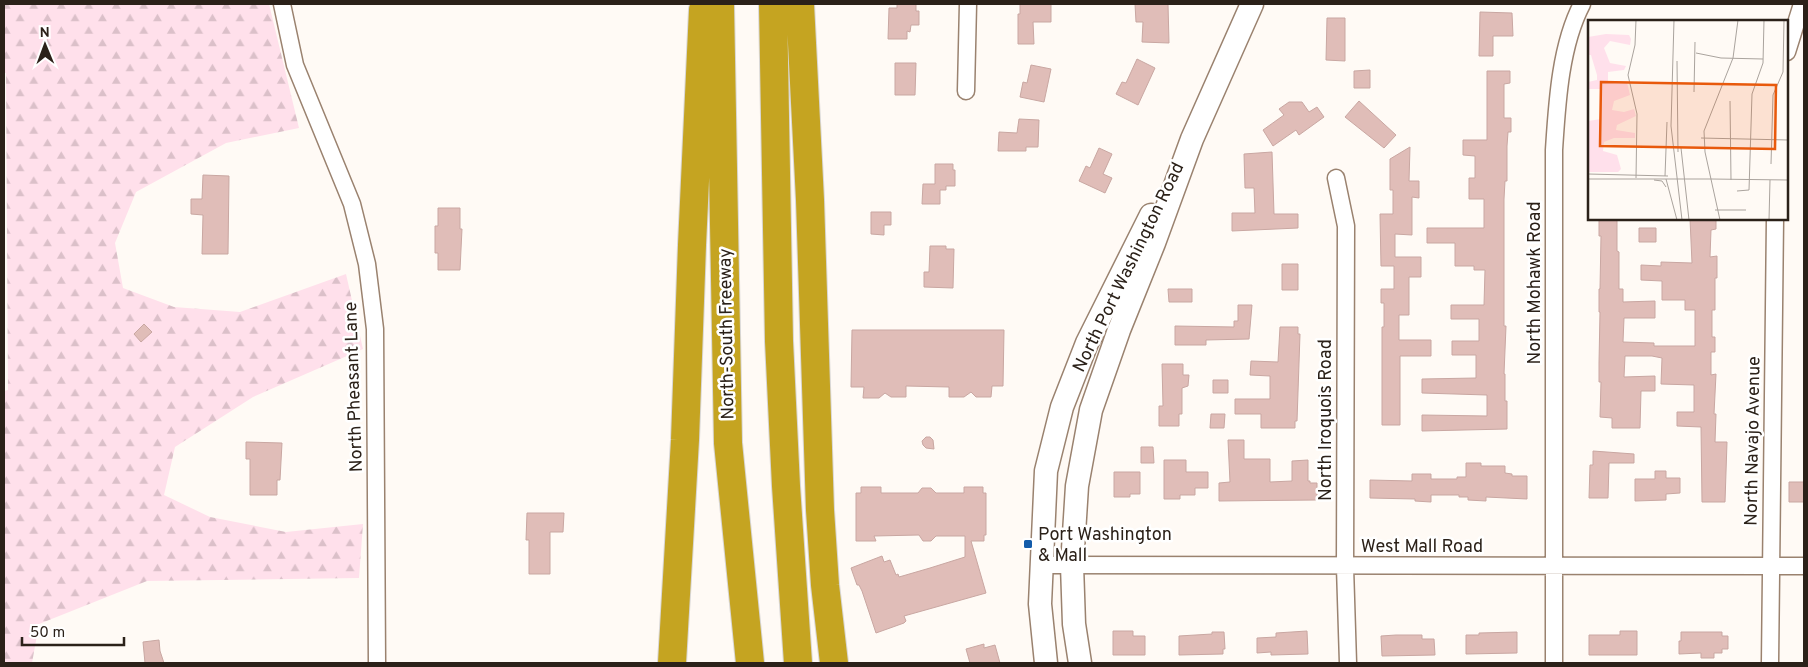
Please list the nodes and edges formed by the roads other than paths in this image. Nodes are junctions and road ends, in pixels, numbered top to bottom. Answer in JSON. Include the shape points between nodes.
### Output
{"nodes":[{"id":1,"x":282,"y":4,"type":"edge"},
{"id":2,"x":703,"y":4,"type":"edge"},
{"id":3,"x":720,"y":4,"type":"edge"},
{"id":4,"x":773,"y":4,"type":"edge"},
{"id":5,"x":800,"y":4,"type":"edge"},
{"id":6,"x":968,"y":4,"type":"edge"},
{"id":7,"x":1252,"y":4,"type":"edge"},
{"id":8,"x":1582,"y":4,"type":"edge"},
{"id":9,"x":1802,"y":4,"type":"edge"},
{"id":10,"x":1788,"y":49,"type":"edge"},
{"id":11,"x":966,"y":91,"type":"dead end"},
{"id":12,"x":1192,"y":139,"type":"junction"},
{"id":13,"x":1336,"y":178,"type":"dead end"},
{"id":14,"x":1775,"y":220,"type":"edge"},
{"id":15,"x":1040,"y":565,"type":"junction"},
{"id":16,"x":1072,"y":565,"type":"junction"},
{"id":17,"x":1554,"y":566,"type":"junction"},
{"id":18,"x":1771,"y":566,"type":"junction"},
{"id":19,"x":1804,"y":566,"type":"edge"},
{"id":20,"x":1345,"y":567,"type":"junction"},
{"id":21,"x":377,"y":663,"type":"edge"},
{"id":22,"x":672,"y":663,"type":"edge"},
{"id":23,"x":750,"y":663,"type":"edge"},
{"id":24,"x":798,"y":663,"type":"edge"},
{"id":25,"x":834,"y":663,"type":"edge"},
{"id":26,"x":1046,"y":663,"type":"edge"},
{"id":27,"x":1080,"y":663,"type":"edge"},
{"id":28,"x":1348,"y":663,"type":"edge"},
{"id":29,"x":1554,"y":663,"type":"edge"},
{"id":30,"x":1770,"y":663,"type":"edge"}],
"edges":[{"from":1,"to":21,"type":"street","name":"North Pheasant Lane","via":[[295,65],[352,204],[367,264],[375,329]]},
{"from":2,"to":22,"type":"highway","via":[[686,440]]},
{"from":3,"to":23,"type":"highway","name":"North-South Freeway","via":[[728,443]]},
{"from":4,"to":24,"type":"highway","via":[[779,341]]},
{"from":5,"to":25,"type":"highway","via":[[820,510]]},
{"from":6,"to":11,"type":"street"},
{"from":7,"to":12,"type":"main road","name":"North Port Washington Road"},
{"from":8,"to":17,"type":"street","name":"North Mohawk Road","via":[[1564,56],[1554,150]]},
{"from":9,"to":10,"type":"street"},
{"from":12,"to":15,"type":"main road","name":"North Port Washington Road","via":[[1125,264],[1087,343],[1062,407],[1046,471]]},
{"from":12,"to":16,"type":"main road","name":"North Port Washington Road","via":[[1091,410],[1077,486]]},
{"from":13,"to":20,"type":"street","name":"North Iroquois Road","via":[[1346,226]]},
{"from":14,"to":18,"type":"street","name":"North Navajo Avenue"},
{"from":15,"to":16,"type":"street","name":"West Mall Road"},
{"from":15,"to":26,"type":"main road","name":"North Port Washington Road"},
{"from":16,"to":20,"type":"street","name":"West Mall Road"},
{"from":16,"to":27,"type":"main road","name":"North Port Washington Road","via":[[1074,624]]},
{"from":17,"to":18,"type":"street","name":"West Mall Road"},
{"from":17,"to":20,"type":"street","name":"West Mall Road"},
{"from":17,"to":29,"type":"street","name":"North Mohawk Road"},
{"from":18,"to":19,"type":"street","name":"West Mall Road"},
{"from":18,"to":30,"type":"street","name":"North Navajo Avenue"},
{"from":20,"to":28,"type":"street","name":"North Iroquois Road"}]}
